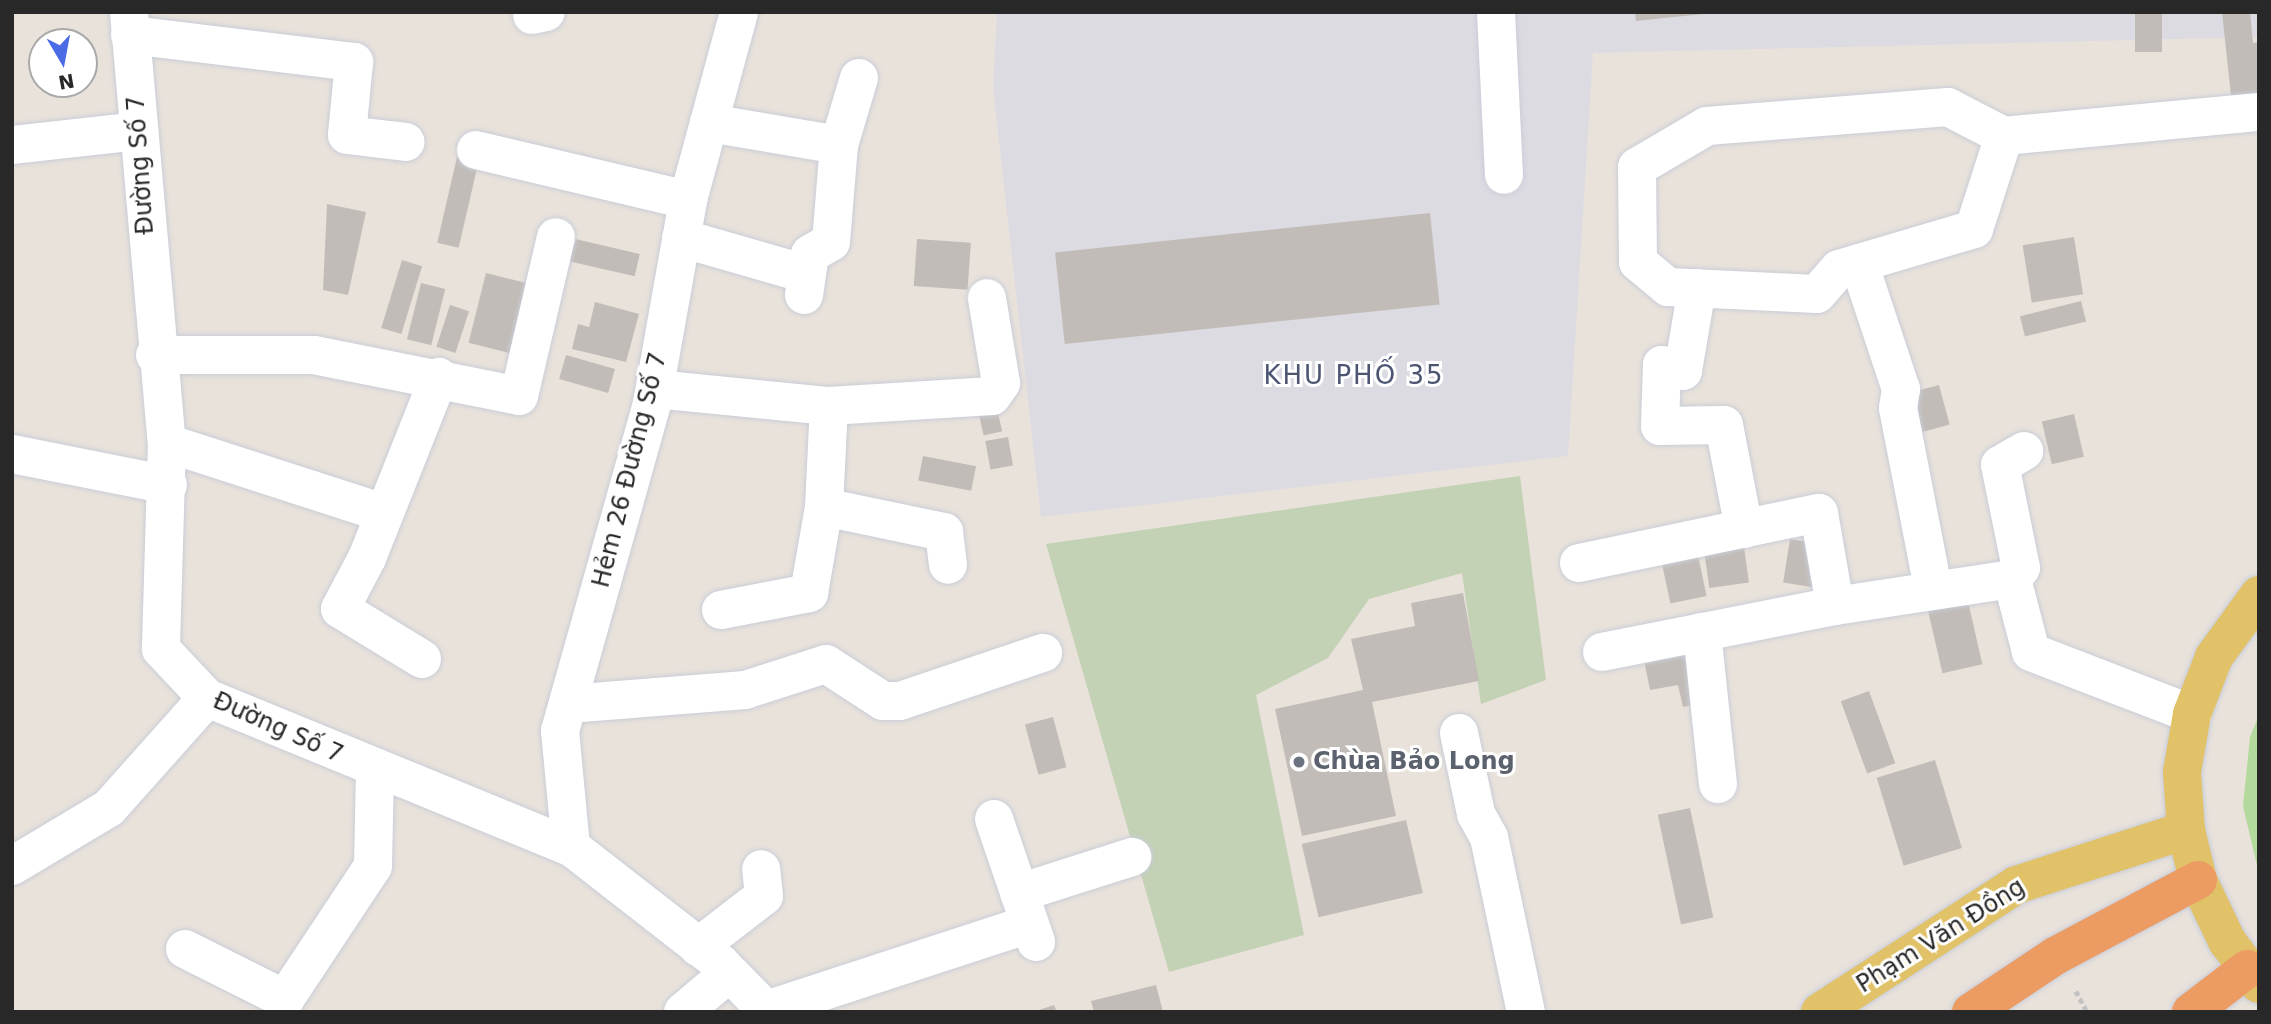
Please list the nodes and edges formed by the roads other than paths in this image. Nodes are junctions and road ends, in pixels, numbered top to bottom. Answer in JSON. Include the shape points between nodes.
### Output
{"nodes":[{"id":1,"x":740,"y":12,"type":"edge"},
{"id":2,"x":1496,"y":12,"type":"edge"},
{"id":3,"x":129,"y":24,"type":"edge"},
{"id":4,"x":859,"y":78,"type":"dead end"},
{"id":5,"x":2259,"y":112,"type":"edge"},
{"id":6,"x":709,"y":123,"type":"junction"},
{"id":7,"x":139,"y":131,"type":"junction"},
{"id":8,"x":2004,"y":136,"type":"junction"},
{"id":9,"x":406,"y":142,"type":"dead end"},
{"id":10,"x":12,"y":145,"type":"edge"},
{"id":11,"x":839,"y":145,"type":"junction"},
{"id":12,"x":476,"y":150,"type":"dead end"},
{"id":13,"x":1504,"y":175,"type":"dead end"},
{"id":14,"x":688,"y":200,"type":"junction"},
{"id":15,"x":556,"y":237,"type":"dead end"},
{"id":16,"x":681,"y":238,"type":"junction"},
{"id":17,"x":1858,"y":264,"type":"junction"},
{"id":18,"x":1682,"y":288,"type":"junction"},
{"id":19,"x":987,"y":298,"type":"dead end"},
{"id":20,"x":155,"y":355,"type":"junction"},
{"id":21,"x":439,"y":377,"type":"junction"},
{"id":22,"x":655,"y":388,"type":"junction"},
{"id":23,"x":829,"y":407,"type":"junction"},
{"id":24,"x":167,"y":443,"type":"junction"},
{"id":25,"x":2025,"y":451,"type":"dead end"},
{"id":26,"x":12,"y":454,"type":"edge"},
{"id":27,"x":168,"y":485,"type":"junction"},
{"id":28,"x":824,"y":507,"type":"junction"},
{"id":29,"x":384,"y":513,"type":"junction"},
{"id":30,"x":1744,"y":529,"type":"junction"},
{"id":31,"x":1580,"y":564,"type":"dead end"},
{"id":32,"x":947,"y":565,"type":"dead end"},
{"id":33,"x":2012,"y":579,"type":"junction"},
{"id":34,"x":1933,"y":588,"type":"junction"},
{"id":35,"x":2259,"y":595,"type":"edge"},
{"id":36,"x":1835,"y":606,"type":"junction"},
{"id":37,"x":720,"y":610,"type":"dead end"},
{"id":38,"x":1702,"y":632,"type":"junction"},
{"id":39,"x":1602,"y":652,"type":"dead end"},
{"id":40,"x":1043,"y":653,"type":"dead end"},
{"id":41,"x":422,"y":659,"type":"dead end"},
{"id":42,"x":207,"y":698,"type":"junction"},
{"id":43,"x":568,"y":704,"type":"junction"},
{"id":44,"x":2192,"y":714,"type":"junction"},
{"id":45,"x":1458,"y":733,"type":"dead end"},
{"id":46,"x":375,"y":772,"type":"junction"},
{"id":47,"x":1717,"y":784,"type":"dead end"},
{"id":48,"x":994,"y":819,"type":"dead end"},
{"id":49,"x":2186,"y":830,"type":"junction"},
{"id":50,"x":571,"y":847,"type":"junction"},
{"id":51,"x":1132,"y":858,"type":"dead end"},
{"id":52,"x":12,"y":866,"type":"edge"},
{"id":53,"x":761,"y":869,"type":"dead end"},
{"id":54,"x":2198,"y":880,"type":"junction"},
{"id":55,"x":1028,"y":920,"type":"junction"},
{"id":56,"x":698,"y":947,"type":"junction"},
{"id":57,"x":185,"y":949,"type":"dead end"},
{"id":58,"x":729,"y":973,"type":"junction"},
{"id":59,"x":2253,"y":976,"type":"edge"},
{"id":60,"x":767,"y":1011,"type":"edge"},
{"id":61,"x":1819,"y":1011,"type":"edge"},
{"id":62,"x":684,"y":1012,"type":"edge"},
{"id":63,"x":1526,"y":1012,"type":"edge"},
{"id":64,"x":1971,"y":1012,"type":"edge"},
{"id":65,"x":2191,"y":1012,"type":"edge"}],
"edges":[{"from":1,"to":6,"type":"street","name":"Hẻm 26 Đường Số 7"},
{"from":2,"to":13,"type":"street"},
{"from":3,"to":7,"type":"street","name":"Đường Số 7"},
{"from":3,"to":9,"type":"street","via":[[354,62],[347,135]]},
{"from":4,"to":11,"type":"street"},
{"from":5,"to":8,"type":"street"},
{"from":6,"to":11,"type":"street"},
{"from":6,"to":14,"type":"street","name":"Hẻm 26 Đường Số 7"},
{"from":7,"to":10,"type":"street"},
{"from":7,"to":20,"type":"street","name":"Đường Số 7"},
{"from":8,"to":17,"type":"street","via":[[1974,229]]},
{"from":8,"to":18,"type":"street","via":[[1948,107],[1707,126],[1637,167],[1638,262]]},
{"from":11,"to":16,"type":"street","via":[[831,242],[810,254],[805,284]]},
{"from":12,"to":14,"type":"street"},
{"from":14,"to":16,"type":"street","name":"Hẻm 26 Đường Số 7"},
{"from":15,"to":21,"type":"street","via":[[519,396]]},
{"from":16,"to":22,"type":"street","name":"Hẻm 26 Đường Số 7"},
{"from":17,"to":18,"type":"street","via":[[1839,269],[1816,294]]},
{"from":17,"to":34,"type":"street","via":[[1901,389],[1898,408]]},
{"from":18,"to":30,"type":"street","via":[[1683,371],[1662,365],[1660,426],[1724,425]]},
{"from":19,"to":23,"type":"street","via":[[998,392]]},
{"from":20,"to":21,"type":"street","via":[[314,355]]},
{"from":20,"to":24,"type":"street","name":"Đường Số 7"},
{"from":21,"to":29,"type":"street"},
{"from":22,"to":23,"type":"street"},
{"from":22,"to":43,"type":"street","name":"Hẻm 26 Đường Số 7"},
{"from":23,"to":28,"type":"street"},
{"from":24,"to":27,"type":"street","name":"Đường Số 7"},
{"from":24,"to":29,"type":"street"},
{"from":25,"to":33,"type":"street","via":[[2000,465],[2021,568]]},
{"from":26,"to":27,"type":"street"},
{"from":27,"to":42,"type":"street","name":"Đường Số 7","via":[[161,649]]},
{"from":28,"to":32,"type":"street","via":[[944,532]]},
{"from":28,"to":37,"type":"street","via":[[809,593]]},
{"from":29,"to":41,"type":"street","via":[[340,609]]},
{"from":30,"to":31,"type":"street"},
{"from":30,"to":36,"type":"street","via":[[1819,513]]},
{"from":33,"to":34,"type":"street"},
{"from":33,"to":44,"type":"street","via":[[2031,652]]},
{"from":34,"to":36,"type":"street"},
{"from":35,"to":44,"type":"main road","via":[[2214,657]]},
{"from":36,"to":38,"type":"street"},
{"from":38,"to":39,"type":"street"},
{"from":38,"to":47,"type":"street"},
{"from":40,"to":43,"type":"street","via":[[900,701],[883,701],[826,664],[745,690]]},
{"from":42,"to":46,"type":"street","name":"Đường Số 7"},
{"from":42,"to":52,"type":"street","via":[[109,808]]},
{"from":43,"to":50,"type":"street","name":"Hẻm 26 Đường Số 7","via":[[560,731]]},
{"from":44,"to":49,"type":"main road","via":[[2182,772]]},
{"from":45,"to":63,"type":"street","via":[[1476,814],[1489,837]]},
{"from":46,"to":50,"type":"street","name":"Đường Số 7"},
{"from":46,"to":57,"type":"street","via":[[373,866],[285,999]]},
{"from":48,"to":55,"type":"street"},
{"from":49,"to":54,"type":"main road"},
{"from":49,"to":61,"type":"main road","name":"Phạm Văn Đồng","via":[[2015,885]]},
{"from":50,"to":56,"type":"street","name":"Đường Số 7"},
{"from":51,"to":55,"type":"street"},
{"from":53,"to":56,"type":"street","via":[[764,896]]},
{"from":54,"to":59,"type":"main road"},
{"from":54,"to":64,"type":"highway","via":[[2055,956]]},
{"from":55,"to":60,"type":"street"},
{"from":56,"to":58,"type":"street","name":"Đường Số 7"},
{"from":58,"to":60,"type":"street","name":"Đường Số 7"},
{"from":58,"to":62,"type":"street"},
{"from":59,"to":65,"type":"highway"}]}
